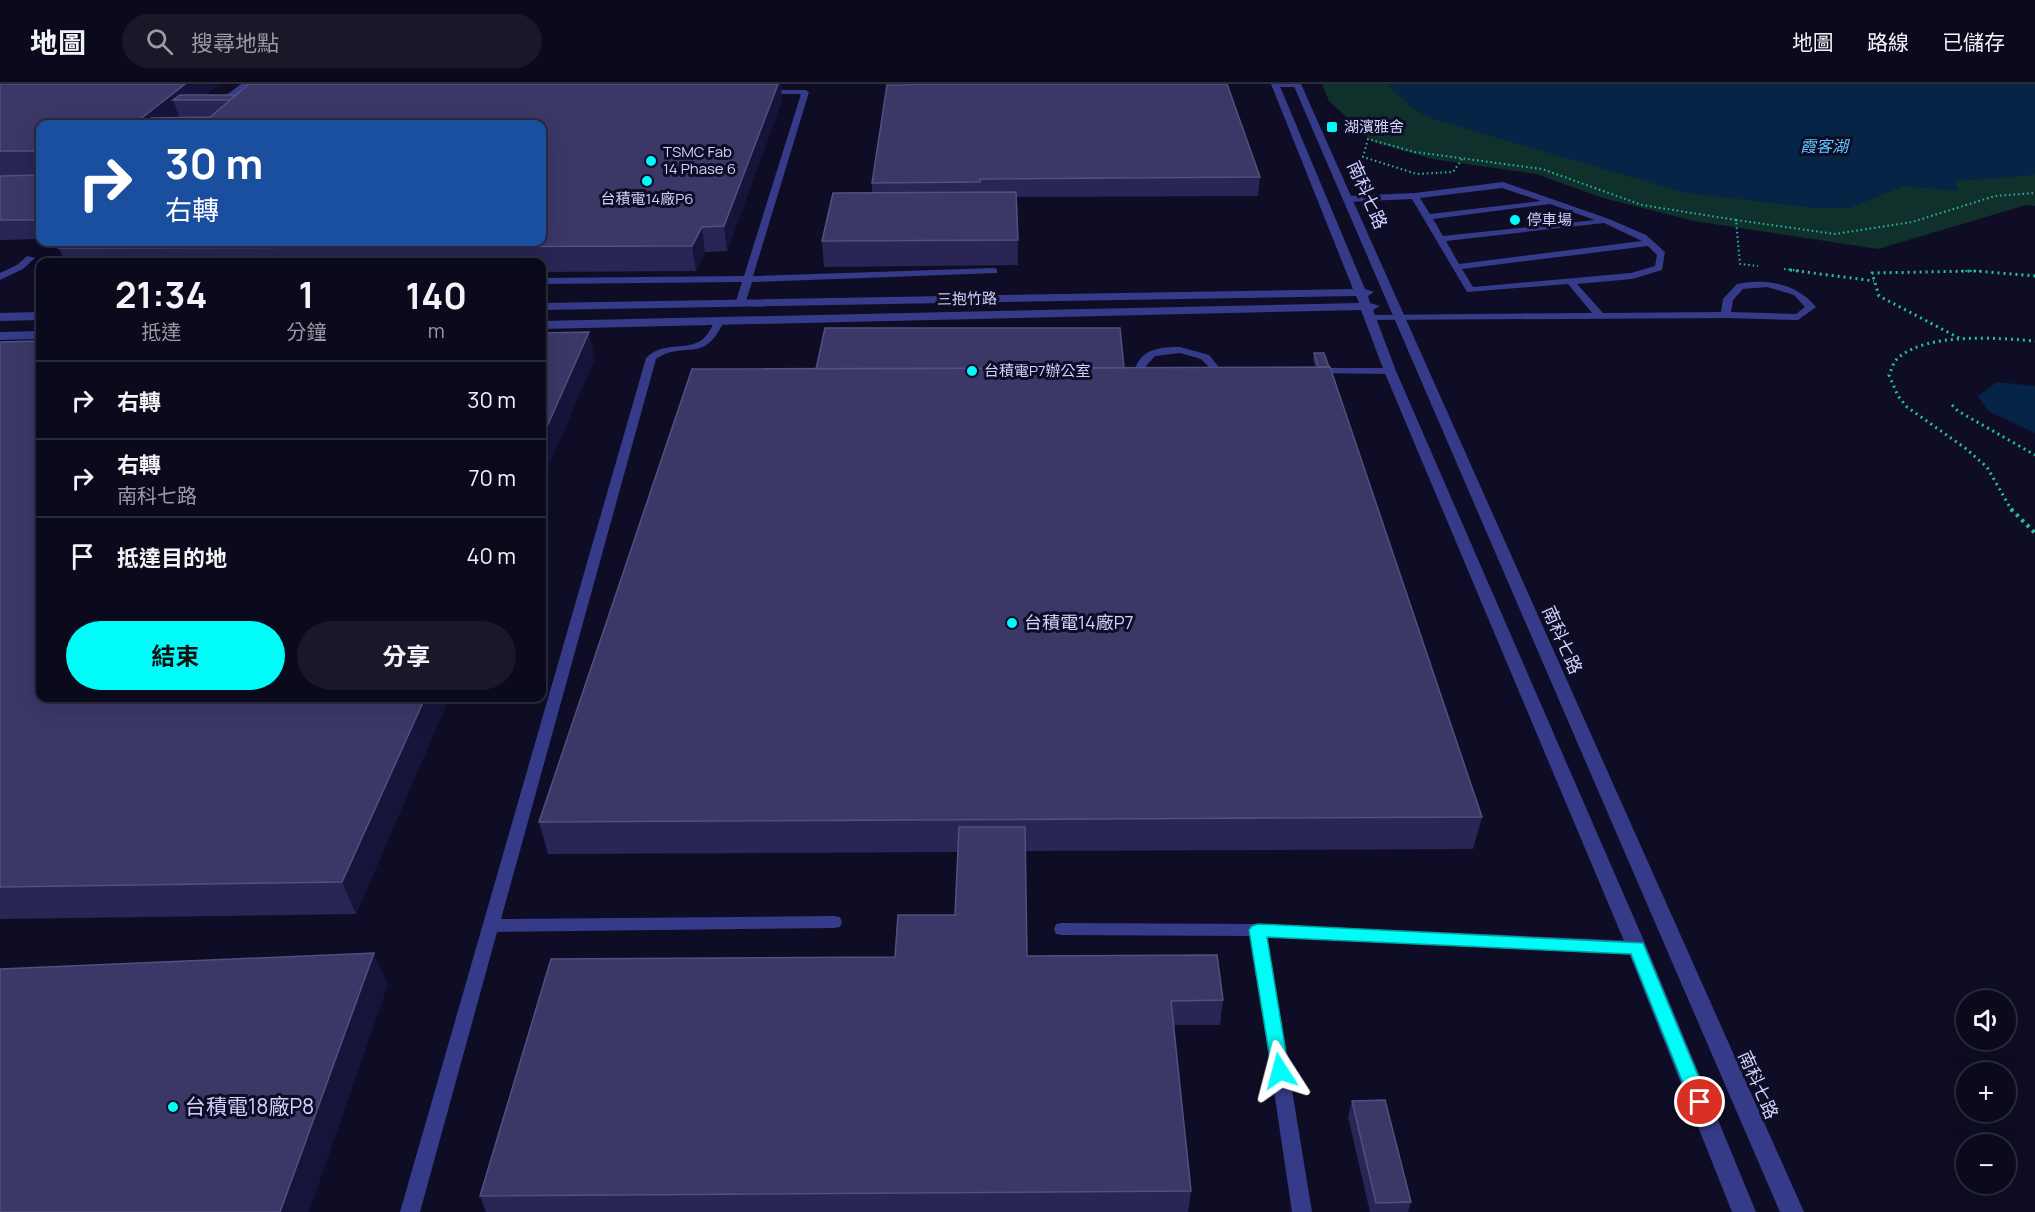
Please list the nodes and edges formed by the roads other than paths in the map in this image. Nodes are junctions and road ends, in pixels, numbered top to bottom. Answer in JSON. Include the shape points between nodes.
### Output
{"nodes":[{"id":1,"x":244,"y":84,"type":"edge"},
{"id":2,"x":1276,"y":85,"type":"edge"},
{"id":3,"x":1297,"y":85,"type":"edge"},
{"id":4,"x":759,"y":92,"type":"edge"},
{"id":5,"x":250,"y":99,"type":"edge"},
{"id":6,"x":1415,"y":196,"type":"junction"},
{"id":7,"x":1347,"y":199,"type":"junction"},
{"id":8,"x":1550,"y":202,"type":"junction"},
{"id":9,"x":1427,"y":217,"type":"junction"},
{"id":10,"x":1606,"y":221,"type":"junction"},
{"id":11,"x":1441,"y":239,"type":"junction"},
{"id":12,"x":1649,"y":243,"type":"junction"},
{"id":13,"x":30,"y":258,"type":"dead end"},
{"id":14,"x":1457,"y":267,"type":"junction"},
{"id":15,"x":994,"y":271,"type":"dead end"},
{"id":16,"x":0,"y":277,"type":"edge"},
{"id":17,"x":748,"y":279,"type":"junction"},
{"id":18,"x":546,"y":281,"type":"edge"},
{"id":19,"x":1571,"y":282,"type":"junction"},
{"id":20,"x":740,"y":304,"type":"junction"},
{"id":21,"x":1366,"y":305,"type":"junction"},
{"id":22,"x":1393,"y":305,"type":"junction"},
{"id":23,"x":546,"y":307,"type":"edge"},
{"id":24,"x":1726,"y":315,"type":"junction"},
{"id":25,"x":36,"y":316,"type":"edge"},
{"id":26,"x":1600,"y":316,"type":"junction"},
{"id":27,"x":0,"y":317,"type":"edge"},
{"id":28,"x":719,"y":321,"type":"junction"},
{"id":29,"x":546,"y":325,"type":"edge"},
{"id":30,"x":36,"y":335,"type":"edge"},
{"id":31,"x":0,"y":336,"type":"edge"},
{"id":32,"x":1213,"y":371,"type":"junction"},
{"id":33,"x":1225,"y":371,"type":"edge"},
{"id":34,"x":1307,"y":371,"type":"edge"},
{"id":35,"x":1390,"y":371,"type":"junction"},
{"id":36,"x":834,"y":922,"type":"dead end"},
{"id":37,"x":490,"y":926,"type":"junction"},
{"id":38,"x":1062,"y":929,"type":"dead end"},
{"id":39,"x":1258,"y":930,"type":"junction"},
{"id":40,"x":1636,"y":948,"type":"junction"},
{"id":41,"x":410,"y":1212,"type":"edge"},
{"id":42,"x":1302,"y":1212,"type":"edge"},
{"id":43,"x":1744,"y":1212,"type":"edge"},
{"id":44,"x":1792,"y":1212,"type":"edge"}],
"edges":[{"from":1,"to":5,"type":"lane","via":[[227,99]]},
{"from":2,"to":3,"type":"lane"},
{"from":2,"to":21,"type":"street"},
{"from":3,"to":7,"type":"street","name":"南科七路"},
{"from":4,"to":17,"type":"lane","via":[[805,92]]},
{"from":6,"to":7,"type":"lane"},
{"from":6,"to":8,"type":"lane","via":[[1503,185]]},
{"from":6,"to":9,"type":"lane"},
{"from":7,"to":22,"type":"street","name":"南科七路"},
{"from":8,"to":9,"type":"lane"},
{"from":8,"to":10,"type":"lane"},
{"from":9,"to":11,"type":"lane"},
{"from":10,"to":11,"type":"lane"},
{"from":10,"to":12,"type":"lane"},
{"from":11,"to":14,"type":"lane"},
{"from":12,"to":14,"type":"lane"},
{"from":12,"to":19,"type":"lane","via":[[1662,254],[1659,268],[1632,276]]},
{"from":13,"to":16,"type":"lane"},
{"from":14,"to":19,"type":"lane","via":[[1470,290]]},
{"from":15,"to":17,"type":"lane"},
{"from":17,"to":18,"type":"lane"},
{"from":17,"to":20,"type":"lane"},
{"from":19,"to":26,"type":"lane"},
{"from":20,"to":21,"type":"street","name":"三抱竹路"},
{"from":20,"to":23,"type":"street","name":"三抱竹路"},
{"from":21,"to":22,"type":"street","name":"三抱竹路"},
{"from":21,"to":28,"type":"street","name":"三抱竹路"},
{"from":21,"to":35,"type":"street"},
{"from":22,"to":26,"type":"lane"},
{"from":22,"to":44,"type":"street","name":"南科七路"},
{"from":24,"to":24,"type":"lane","via":[[1728,299],[1740,286],[1768,284],[1797,293],[1810,307],[1798,317]]},
{"from":24,"to":26,"type":"lane"},
{"from":25,"to":27,"type":"street"},
{"from":28,"to":29,"type":"street","name":"三抱竹路"},
{"from":28,"to":37,"type":"lane","via":[[708,343],[659,352],[651,358]]},
{"from":30,"to":31,"type":"street"},
{"from":32,"to":32,"type":"lane","via":[[1205,357],[1180,350],[1153,354],[1141,366],[1152,379],[1170,384],[1198,382]]},
{"from":32,"to":33,"type":"lane"},
{"from":34,"to":35,"type":"lane"},
{"from":35,"to":40,"type":"street"},
{"from":36,"to":37,"type":"lane"},
{"from":37,"to":41,"type":"lane"},
{"from":38,"to":39,"type":"lane"},
{"from":39,"to":40,"type":"lane"},
{"from":39,"to":42,"type":"lane"},
{"from":40,"to":43,"type":"street"}]}
